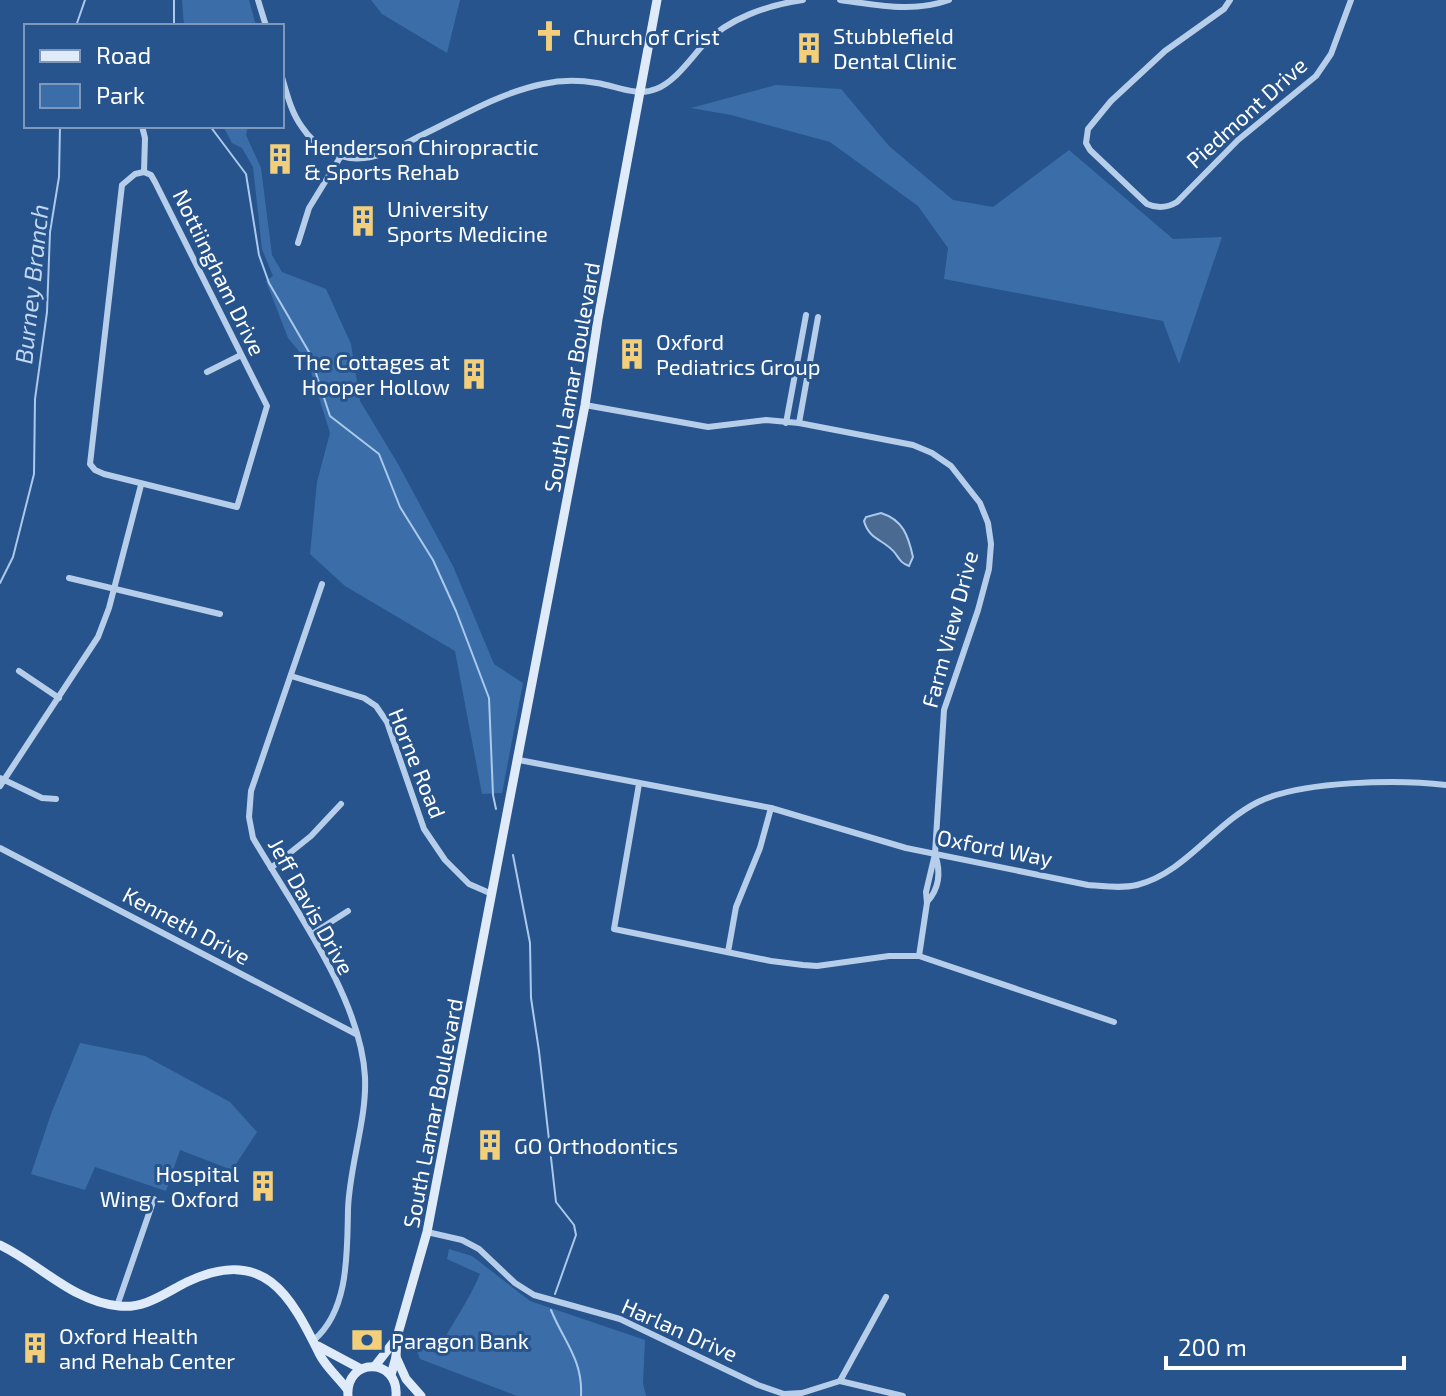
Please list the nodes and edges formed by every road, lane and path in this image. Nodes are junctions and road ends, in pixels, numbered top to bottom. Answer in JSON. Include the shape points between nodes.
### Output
{"nodes":[{"id":1,"x":258,"y":0,"type":"edge"},
{"id":2,"x":657,"y":0,"type":"edge"},
{"id":3,"x":803,"y":0,"type":"edge"},
{"id":4,"x":840,"y":0,"type":"edge"},
{"id":5,"x":949,"y":0,"type":"edge"},
{"id":6,"x":1230,"y":0,"type":"edge"},
{"id":7,"x":1351,"y":0,"type":"edge"},
{"id":8,"x":265,"y":24,"type":"edge"},
{"id":9,"x":284,"y":83,"type":"edge"},
{"id":10,"x":640,"y":92,"type":"junction"},
{"id":11,"x":142,"y":128,"type":"edge"},
{"id":12,"x":341,"y":156,"type":"junction"},
{"id":13,"x":144,"y":172,"type":"junction"},
{"id":14,"x":298,"y":243,"type":"dead end"},
{"id":15,"x":806,"y":315,"type":"dead end"},
{"id":16,"x":818,"y":317,"type":"dead end"},
{"id":17,"x":241,"y":355,"type":"junction"},
{"id":18,"x":207,"y":372,"type":"dead end"},
{"id":19,"x":585,"y":405,"type":"junction"},
{"id":20,"x":786,"y":423,"type":"junction"},
{"id":21,"x":799,"y":423,"type":"junction"},
{"id":22,"x":141,"y":485,"type":"junction"},
{"id":23,"x":69,"y":578,"type":"dead end"},
{"id":24,"x":322,"y":584,"type":"dead end"},
{"id":25,"x":114,"y":589,"type":"junction"},
{"id":26,"x":220,"y":614,"type":"dead end"},
{"id":27,"x":19,"y":671,"type":"dead end"},
{"id":28,"x":291,"y":676,"type":"junction"},
{"id":29,"x":59,"y":698,"type":"junction"},
{"id":30,"x":519,"y":760,"type":"junction"},
{"id":31,"x":1,"y":782,"type":"edge"},
{"id":32,"x":639,"y":784,"type":"junction"},
{"id":33,"x":1446,"y":785,"type":"edge"},
{"id":34,"x":56,"y":799,"type":"dead end"},
{"id":35,"x":341,"y":804,"type":"dead end"},
{"id":36,"x":771,"y":808,"type":"junction"},
{"id":37,"x":0,"y":848,"type":"edge"},
{"id":38,"x":935,"y":854,"type":"junction"},
{"id":39,"x":271,"y":868,"type":"junction"},
{"id":40,"x":492,"y":894,"type":"junction"},
{"id":41,"x":348,"y":911,"type":"dead end"},
{"id":42,"x":312,"y":934,"type":"junction"},
{"id":43,"x":728,"y":952,"type":"junction"},
{"id":44,"x":919,"y":956,"type":"junction"},
{"id":45,"x":1114,"y":1022,"type":"dead end"},
{"id":46,"x":356,"y":1034,"type":"junction"},
{"id":47,"x":154,"y":1199,"type":"dead end"},
{"id":48,"x":427,"y":1232,"type":"junction"},
{"id":49,"x":0,"y":1245,"type":"edge"},
{"id":50,"x":886,"y":1297,"type":"dead end"},
{"id":51,"x":117,"y":1306,"type":"junction"},
{"id":52,"x":397,"y":1337,"type":"junction"},
{"id":53,"x":316,"y":1343,"type":"junction"},
{"id":54,"x":396,"y":1357,"type":"junction"},
{"id":55,"x":375,"y":1366,"type":"junction"},
{"id":56,"x":361,"y":1369,"type":"junction"},
{"id":57,"x":391,"y":1375,"type":"junction"},
{"id":58,"x":840,"y":1381,"type":"junction"},
{"id":59,"x":347,"y":1392,"type":"edge"},
{"id":60,"x":398,"y":1395,"type":"edge"},
{"id":61,"x":421,"y":1396,"type":"edge"},
{"id":62,"x":903,"y":1396,"type":"edge"}],
"edges":[{"from":1,"to":8,"type":"street"},
{"from":2,"to":10,"type":"street","name":"South Lamar Boulevard"},
{"from":3,"to":10,"type":"street","via":[[750,13],[708,40],[665,85]]},
{"from":4,"to":5,"type":"street","via":[[897,8]]},
{"from":6,"to":7,"type":"street","name":"Piedmont Drive","via":[[1134,78],[1086,135],[1090,150],[1147,204],[1165,207],[1177,202],[1238,140],[1316,76],[1331,54]]},
{"from":9,"to":12,"type":"street","via":[[302,129],[315,143]]},
{"from":10,"to":12,"type":"street","via":[[595,82],[553,82],[511,92],[384,154],[363,159]]},
{"from":10,"to":19,"type":"street","name":"South Lamar Boulevard"},
{"from":11,"to":13,"type":"street"},
{"from":12,"to":14,"type":"street","via":[[309,208]]},
{"from":13,"to":17,"type":"street","name":"Nottiingham Drive","via":[[155,182]]},
{"from":13,"to":22,"type":"street","name":"Nottiingham Drive","via":[[122,185],[90,455],[95,470]]},
{"from":15,"to":20,"type":"street"},
{"from":16,"to":21,"type":"street"},
{"from":17,"to":18,"type":"street"},
{"from":17,"to":22,"type":"street","name":"Nottiingham Drive","via":[[267,406],[237,507]]},
{"from":19,"to":20,"type":"street","name":"Farm View Drive","via":[[708,427],[766,420]]},
{"from":19,"to":30,"type":"street","name":"South Lamar Boulevard"},
{"from":20,"to":21,"type":"street","name":"Farm View Drive"},
{"from":21,"to":38,"type":"street","name":"Farm View Drive","via":[[932,453],[966,483],[988,523],[989,569],[944,710]]},
{"from":22,"to":25,"type":"street"},
{"from":23,"to":25,"type":"street"},
{"from":24,"to":28,"type":"street","name":"Jeff Davis Drive"},
{"from":25,"to":26,"type":"street"},
{"from":25,"to":29,"type":"street","via":[[98,637]]},
{"from":27,"to":29,"type":"street"},
{"from":28,"to":39,"type":"street","name":"Jeff Davis Drive","via":[[251,791],[253,838]]},
{"from":28,"to":40,"type":"street","name":"Horne Road","via":[[376,706],[387,722],[424,829],[469,884]]},
{"from":29,"to":31,"type":"street"},
{"from":30,"to":32,"type":"street","name":"Oxford Way"},
{"from":30,"to":40,"type":"street","name":"South Lamar Boulevard"},
{"from":31,"to":34,"type":"street"},
{"from":32,"to":36,"type":"street","name":"Oxford Way"},
{"from":32,"to":43,"type":"street","via":[[614,929]]},
{"from":33,"to":38,"type":"street","name":"Oxford Way","via":[[1363,784],[1260,801],[1158,878],[1136,885],[1088,885]]},
{"from":35,"to":39,"type":"street"},
{"from":36,"to":38,"type":"street","name":"Oxford Way"},
{"from":36,"to":43,"type":"street","via":[[736,907]]},
{"from":37,"to":46,"type":"street","name":"Kenneth Drive"},
{"from":38,"to":44,"type":"street","name":"Farm View Drive"},
{"from":39,"to":42,"type":"street","name":"Jeff Davis Drive"},
{"from":40,"to":48,"type":"street","name":"South Lamar Boulevard"},
{"from":41,"to":42,"type":"street"},
{"from":42,"to":46,"type":"street","name":"Jeff Davis Drive"},
{"from":43,"to":44,"type":"street","via":[[817,966]]},
{"from":44,"to":45,"type":"street"},
{"from":46,"to":53,"type":"street","name":"Jeff Davis Drive","via":[[365,1081],[348,1204],[348,1258],[331,1322]]},
{"from":47,"to":51,"type":"street"},
{"from":48,"to":52,"type":"street","name":"South Lamar Boulevard"},
{"from":48,"to":58,"type":"street","name":"Harlan Drive","via":[[479,1249],[534,1295],[620,1319],[758,1385],[784,1394]]},
{"from":49,"to":51,"type":"street","via":[[71,1290]]},
{"from":50,"to":58,"type":"street"},
{"from":51,"to":53,"type":"street","via":[[146,1304],[203,1274],[242,1270],[285,1293]]},
{"from":52,"to":54,"type":"street","name":"South Lamar Boulevard"},
{"from":52,"to":55,"type":"street","name":"South Lamar Boulevard"},
{"from":53,"to":56,"type":"street"},
{"from":53,"to":59,"type":"street"},
{"from":54,"to":57,"type":"street","name":"South Lamar Boulevard"},
{"from":54,"to":61,"type":"street"},
{"from":55,"to":56,"type":"street"},
{"from":55,"to":57,"type":"street"},
{"from":56,"to":59,"type":"street"},
{"from":57,"to":60,"type":"street"},
{"from":58,"to":62,"type":"street"}]}
